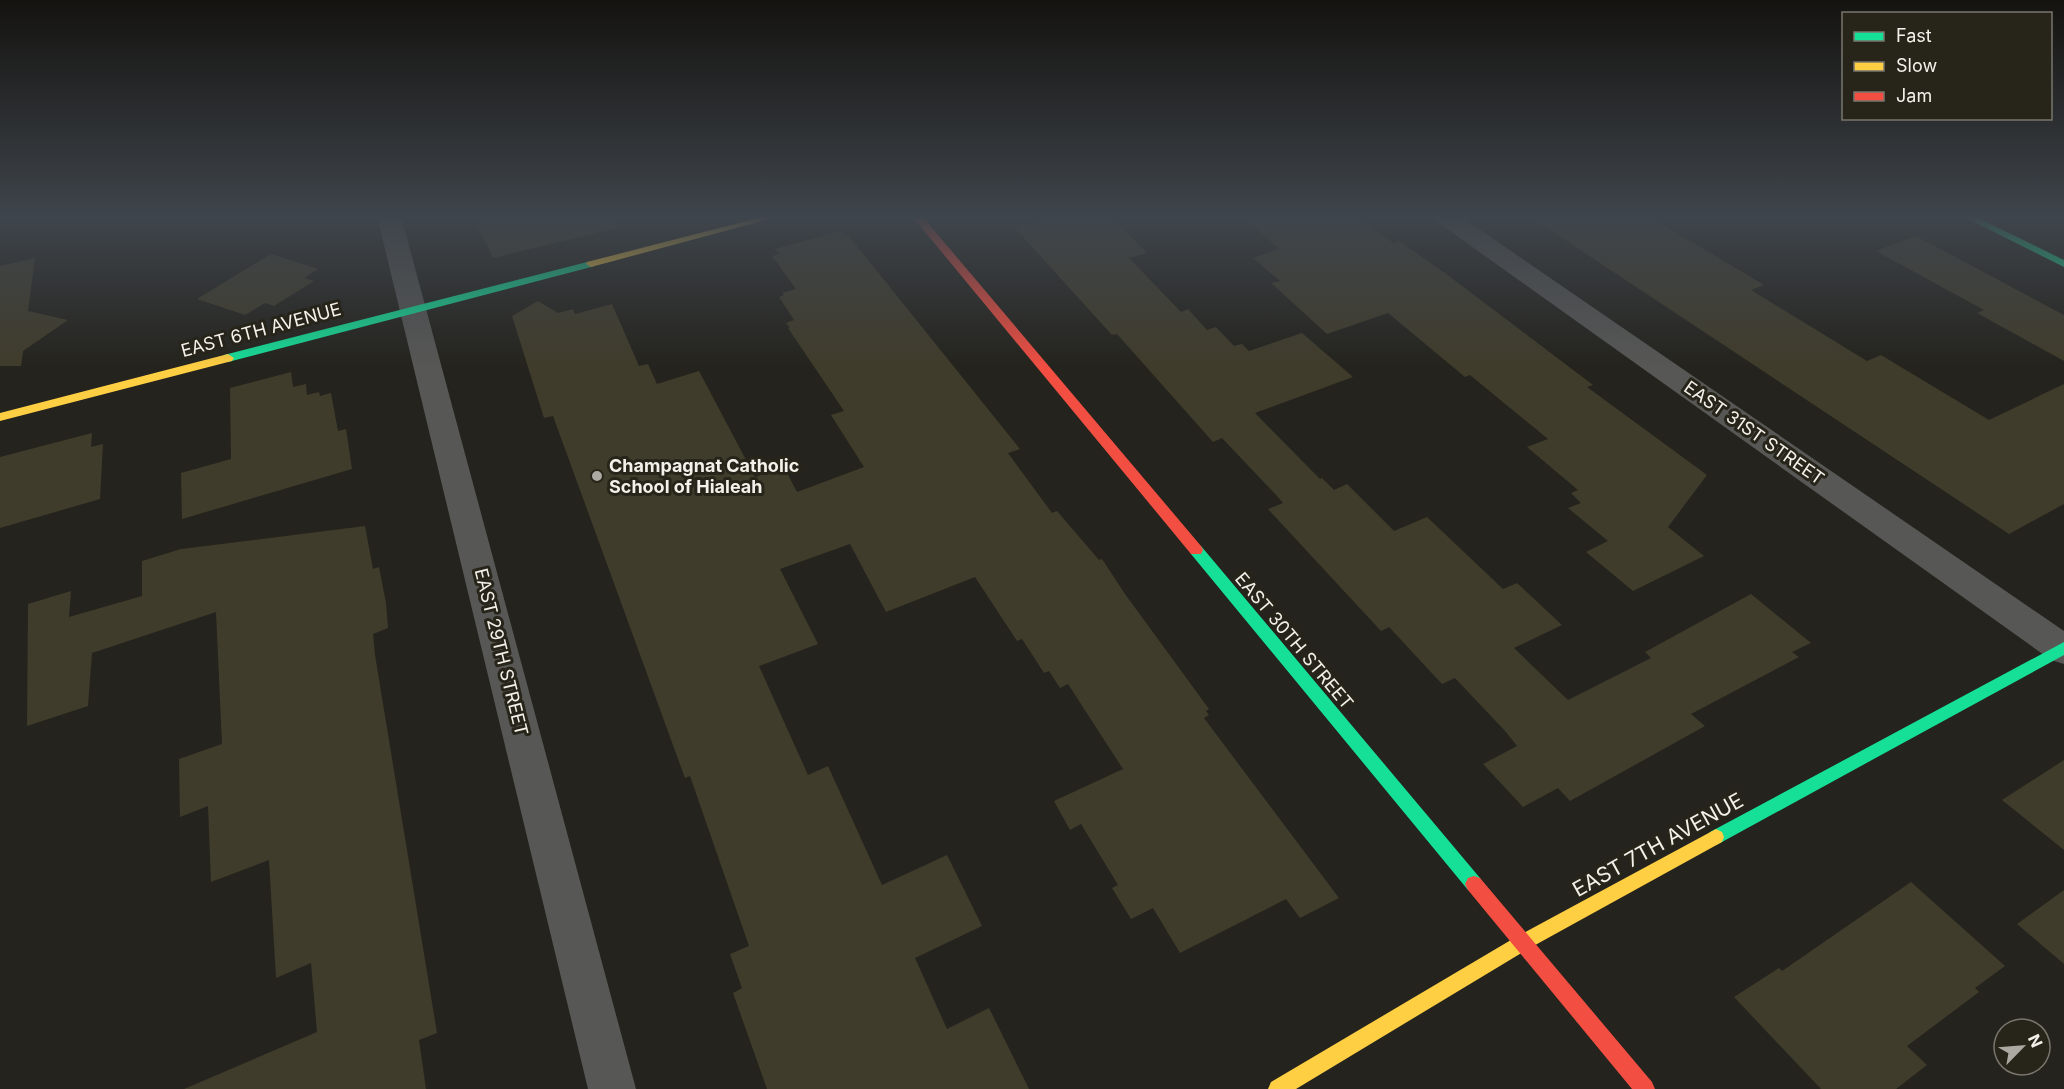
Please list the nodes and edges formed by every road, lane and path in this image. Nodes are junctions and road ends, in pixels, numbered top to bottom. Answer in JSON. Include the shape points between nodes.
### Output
{"nodes":[{"id":1,"x":403,"y":267,"type":"edge"},
{"id":2,"x":578,"y":267,"type":"edge"},
{"id":3,"x":959,"y":267,"type":"edge"},
{"id":4,"x":1517,"y":267,"type":"edge"},
{"id":5,"x":414,"y":309,"type":"junction"},
{"id":6,"x":0,"y":417,"type":"edge"},
{"id":7,"x":2064,"y":649,"type":"edge"},
{"id":8,"x":1522,"y":943,"type":"junction"},
{"id":9,"x":612,"y":1089,"type":"edge"},
{"id":10,"x":1278,"y":1089,"type":"edge"},
{"id":11,"x":1645,"y":1089,"type":"edge"}],
"edges":[{"from":1,"to":5,"type":"street","name":"EAST 29TH STREET"},
{"from":2,"to":5,"type":"street","name":"EAST 6TH AVENUE"},
{"from":3,"to":8,"type":"street","name":"EAST 30TH STREET"},
{"from":4,"to":7,"type":"street","name":"EAST 31ST STREET"},
{"from":5,"to":6,"type":"street","name":"EAST 6TH AVENUE"},
{"from":5,"to":9,"type":"street","name":"EAST 29TH STREET"},
{"from":7,"to":8,"type":"street","name":"EAST 7TH AVENUE"},
{"from":8,"to":10,"type":"street","name":"EAST 7TH AVENUE"},
{"from":8,"to":11,"type":"street","name":"EAST 30TH STREET"}]}
